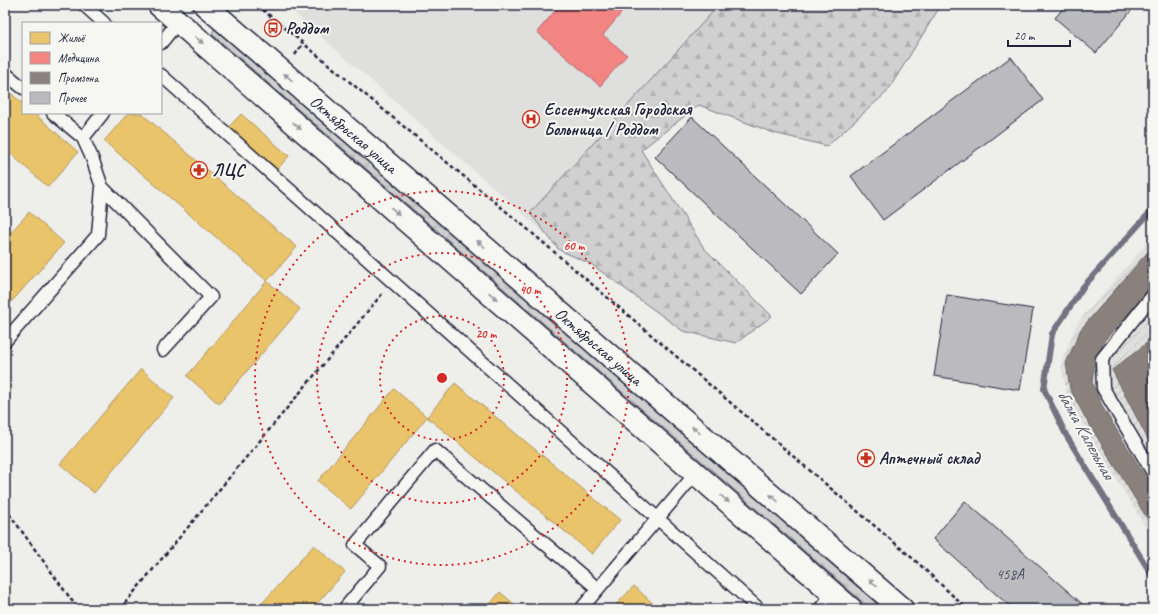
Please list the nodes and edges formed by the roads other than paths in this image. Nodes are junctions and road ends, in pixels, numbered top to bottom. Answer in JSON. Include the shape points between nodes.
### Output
{"nodes":[{"id":1,"x":84,"y":5,"type":"edge"},
{"id":2,"x":159,"y":5,"type":"edge"},
{"id":3,"x":192,"y":5,"type":"edge"},
{"id":4,"x":205,"y":5,"type":"edge"},
{"id":5,"x":103,"y":22,"type":"edge"},
{"id":6,"x":178,"y":22,"type":"junction"},
{"id":7,"x":162,"y":42,"type":"edge"},
{"id":8,"x":5,"y":73,"type":"edge"},
{"id":9,"x":162,"y":76,"type":"edge"},
{"id":10,"x":22,"y":87,"type":"edge"},
{"id":11,"x":54,"y":114,"type":"edge"},
{"id":12,"x":102,"y":114,"type":"edge"},
{"id":13,"x":83,"y":138,"type":"junction"},
{"id":14,"x":102,"y":187,"type":"junction"},
{"id":15,"x":1153,"y":295,"type":"edge"},
{"id":16,"x":5,"y":341,"type":"edge"},
{"id":17,"x":163,"y":350,"type":"dead end"},
{"id":18,"x":696,"y":473,"type":"junction"},
{"id":19,"x":1153,"y":473,"type":"edge"},
{"id":20,"x":658,"y":517,"type":"junction"},
{"id":21,"x":598,"y":589,"type":"junction"},
{"id":22,"x":827,"y":601,"type":"edge"},
{"id":23,"x":344,"y":609,"type":"edge"},
{"id":24,"x":581,"y":609,"type":"edge"},
{"id":25,"x":759,"y":609,"type":"edge"},
{"id":26,"x":851,"y":609,"type":"edge"},
{"id":27,"x":902,"y":609,"type":"edge"}],
"edges":[{"from":1,"to":5,"type":"lane"},
{"from":2,"to":6,"type":"main road","name":"Октябрьская улица"},
{"from":3,"to":6,"type":"main road"},
{"from":27,"to":4,"type":"main road","name":"Октябрьская улица","one_way":true},
{"from":6,"to":7,"type":"lane"},
{"from":6,"to":18,"type":"main road","name":"Октябрьская улица","one_way":true},
{"from":8,"to":10,"type":"lane"},
{"from":9,"to":20,"type":"lane"},
{"from":11,"to":13,"type":"lane"},
{"from":12,"to":13,"type":"lane"},
{"from":13,"to":14,"type":"lane"},
{"from":14,"to":16,"type":"lane","via":[[98,236]]},
{"from":14,"to":17,"type":"lane","via":[[211,297]]},
{"from":15,"to":19,"type":"lane","via":[[1102,359],[1103,388]]},
{"from":18,"to":20,"type":"lane"},
{"from":18,"to":22,"type":"main road","name":"Октябрьская улица","one_way":true},
{"from":20,"to":21,"type":"lane"},
{"from":20,"to":25,"type":"lane"},
{"from":21,"to":23,"type":"lane","via":[[435,450],[355,545],[380,566]]},
{"from":21,"to":24,"type":"lane"},
{"from":22,"to":26,"type":"main road","name":"Октябрьская улица"}]}
